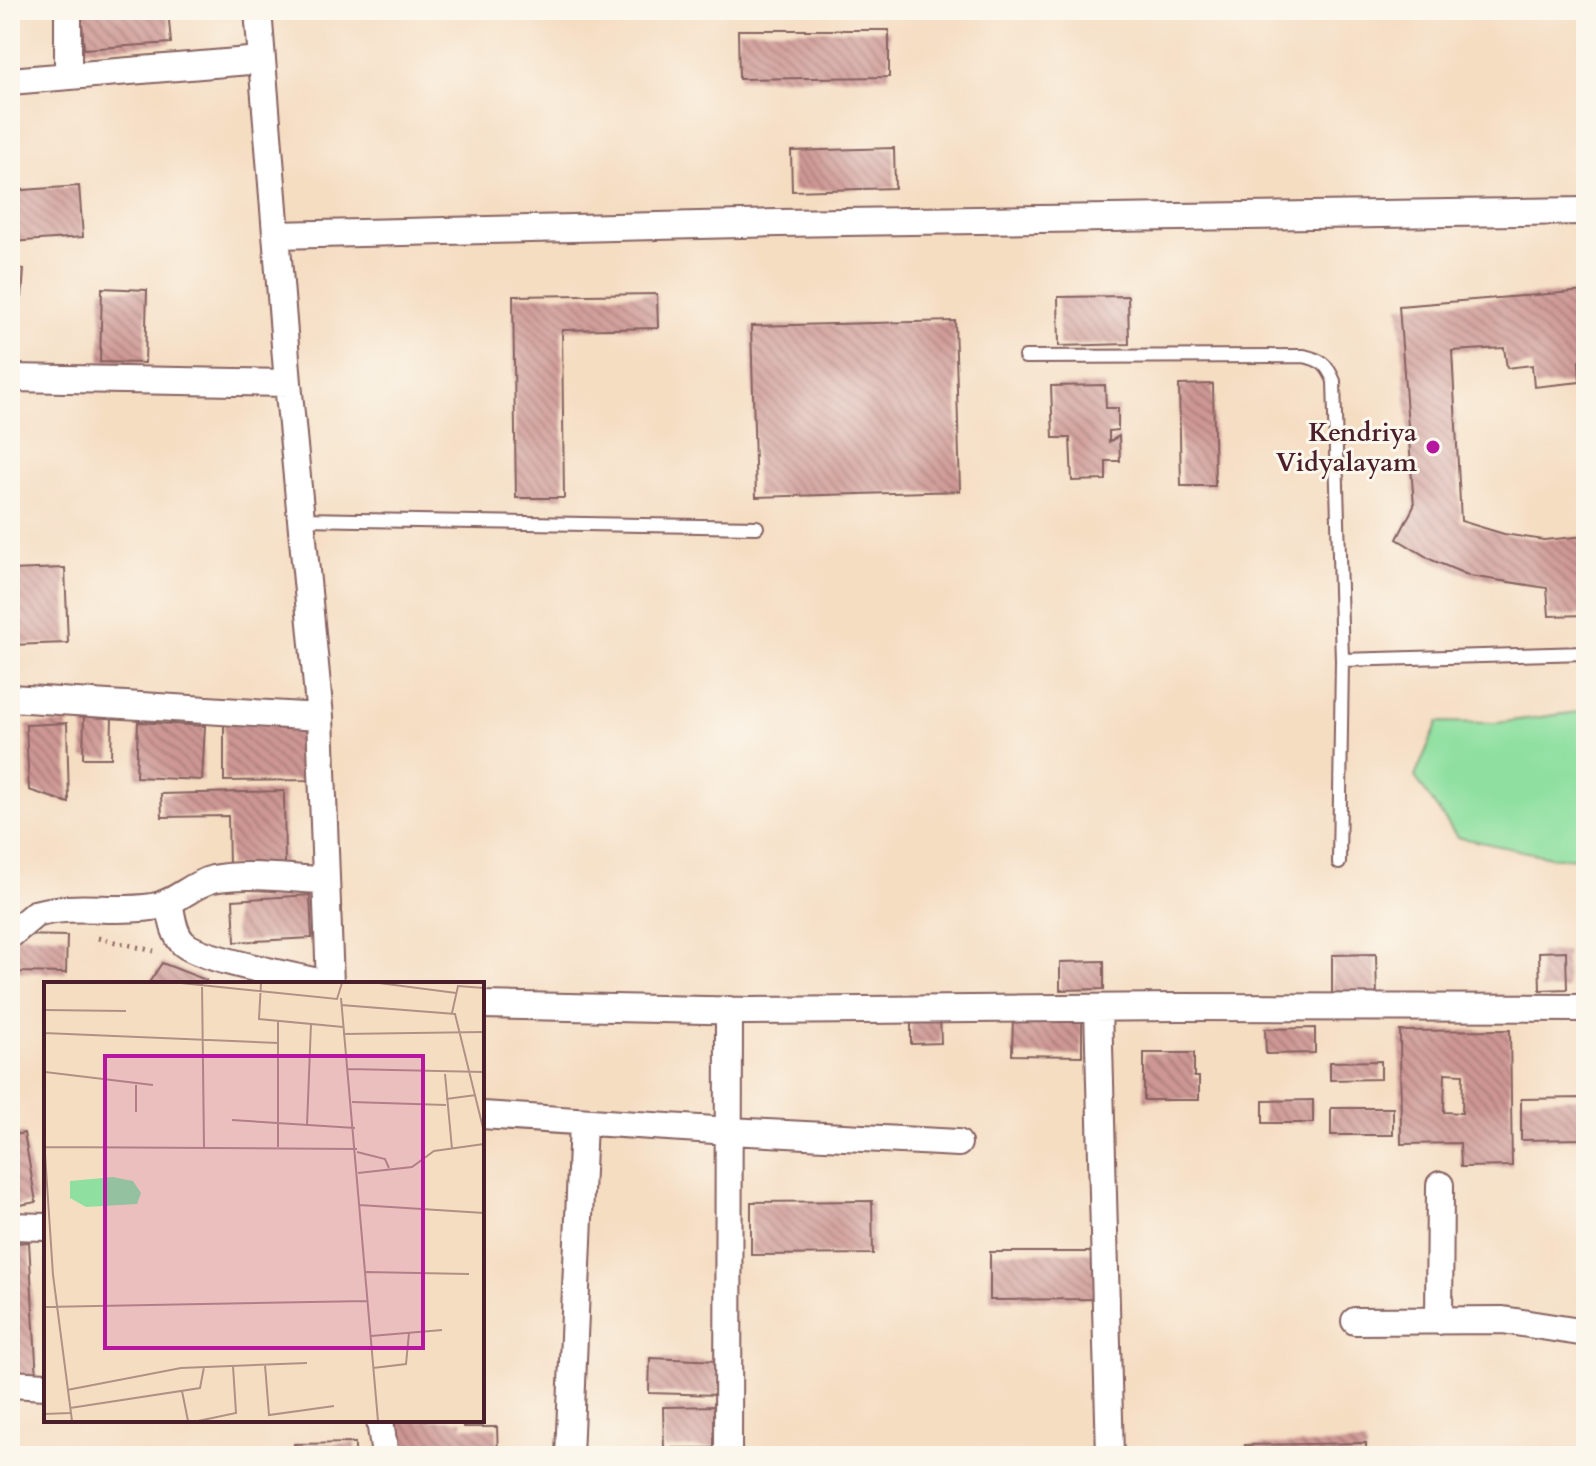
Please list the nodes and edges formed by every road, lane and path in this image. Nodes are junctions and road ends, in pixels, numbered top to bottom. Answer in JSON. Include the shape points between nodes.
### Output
{"nodes":[{"id":1,"x":68,"y":10,"type":"edge"},
{"id":2,"x":258,"y":10,"type":"edge"},
{"id":3,"x":261,"y":60,"type":"junction"},
{"id":4,"x":68,"y":76,"type":"junction"},
{"id":5,"x":10,"y":81,"type":"edge"},
{"id":6,"x":1586,"y":211,"type":"edge"},
{"id":7,"x":276,"y":235,"type":"junction"},
{"id":8,"x":1025,"y":357,"type":"dead end"},
{"id":9,"x":10,"y":378,"type":"edge"},
{"id":10,"x":288,"y":383,"type":"junction"},
{"id":11,"x":301,"y":519,"type":"junction"},
{"id":12,"x":757,"y":527,"type":"dead end"},
{"id":13,"x":1586,"y":653,"type":"edge"},
{"id":14,"x":1342,"y":660,"type":"junction"},
{"id":15,"x":10,"y":698,"type":"edge"},
{"id":16,"x":320,"y":717,"type":"junction"},
{"id":17,"x":1339,"y":863,"type":"dead end"},
{"id":18,"x":324,"y":880,"type":"junction"},
{"id":19,"x":169,"y":902,"type":"junction"},
{"id":20,"x":10,"y":935,"type":"edge"},
{"id":21,"x":227,"y":972,"type":"edge"},
{"id":22,"x":312,"y":982,"type":"edge"},
{"id":23,"x":329,"y":982,"type":"edge"},
{"id":24,"x":484,"y":1005,"type":"edge"},
{"id":25,"x":1098,"y":1008,"type":"junction"},
{"id":26,"x":1586,"y":1008,"type":"edge"},
{"id":27,"x":729,"y":1023,"type":"junction"},
{"id":28,"x":484,"y":1115,"type":"edge"},
{"id":29,"x":583,"y":1122,"type":"junction"},
{"id":30,"x":730,"y":1131,"type":"junction"},
{"id":31,"x":958,"y":1143,"type":"dead end"},
{"id":32,"x":1440,"y":1185,"type":"dead end"},
{"id":33,"x":10,"y":1226,"type":"edge"},
{"id":34,"x":44,"y":1227,"type":"edge"},
{"id":35,"x":1355,"y":1321,"type":"dead end"},
{"id":36,"x":1439,"y":1321,"type":"junction"},
{"id":37,"x":1586,"y":1333,"type":"edge"},
{"id":38,"x":10,"y":1384,"type":"edge"},
{"id":39,"x":44,"y":1386,"type":"edge"},
{"id":40,"x":380,"y":1422,"type":"edge"},
{"id":41,"x":385,"y":1456,"type":"edge"},
{"id":42,"x":569,"y":1456,"type":"edge"},
{"id":43,"x":728,"y":1456,"type":"edge"},
{"id":44,"x":1110,"y":1456,"type":"edge"}],
"edges":[{"from":1,"to":4,"type":"street"},
{"from":2,"to":3,"type":"street"},
{"from":3,"to":4,"type":"street"},
{"from":3,"to":7,"type":"street"},
{"from":4,"to":5,"type":"street"},
{"from":6,"to":7,"type":"street"},
{"from":7,"to":10,"type":"street"},
{"from":8,"to":14,"type":"lane","via":[[1320,360],[1334,381]]},
{"from":9,"to":10,"type":"street"},
{"from":10,"to":11,"type":"street"},
{"from":11,"to":12,"type":"lane"},
{"from":11,"to":16,"type":"street"},
{"from":13,"to":14,"type":"lane"},
{"from":14,"to":17,"type":"lane"},
{"from":15,"to":16,"type":"street"},
{"from":16,"to":18,"type":"street"},
{"from":18,"to":19,"type":"street","via":[[229,877],[210,880]]},
{"from":18,"to":23,"type":"street"},
{"from":19,"to":20,"type":"street","bridge":true,"via":[[52,909],[35,914]]},
{"from":19,"to":21,"type":"street","via":[[181,942]]},
{"from":21,"to":22,"type":"street"},
{"from":24,"to":27,"type":"street"},
{"from":25,"to":26,"type":"street"},
{"from":25,"to":27,"type":"street"},
{"from":25,"to":44,"type":"street"},
{"from":27,"to":30,"type":"street"},
{"from":28,"to":29,"type":"street"},
{"from":29,"to":30,"type":"street"},
{"from":29,"to":42,"type":"street"},
{"from":30,"to":31,"type":"street"},
{"from":30,"to":43,"type":"street"},
{"from":32,"to":36,"type":"street"},
{"from":33,"to":34,"type":"street"},
{"from":35,"to":36,"type":"street"},
{"from":36,"to":37,"type":"street","via":[[1503,1320]]},
{"from":38,"to":39,"type":"street"},
{"from":40,"to":41,"type":"street"}]}
